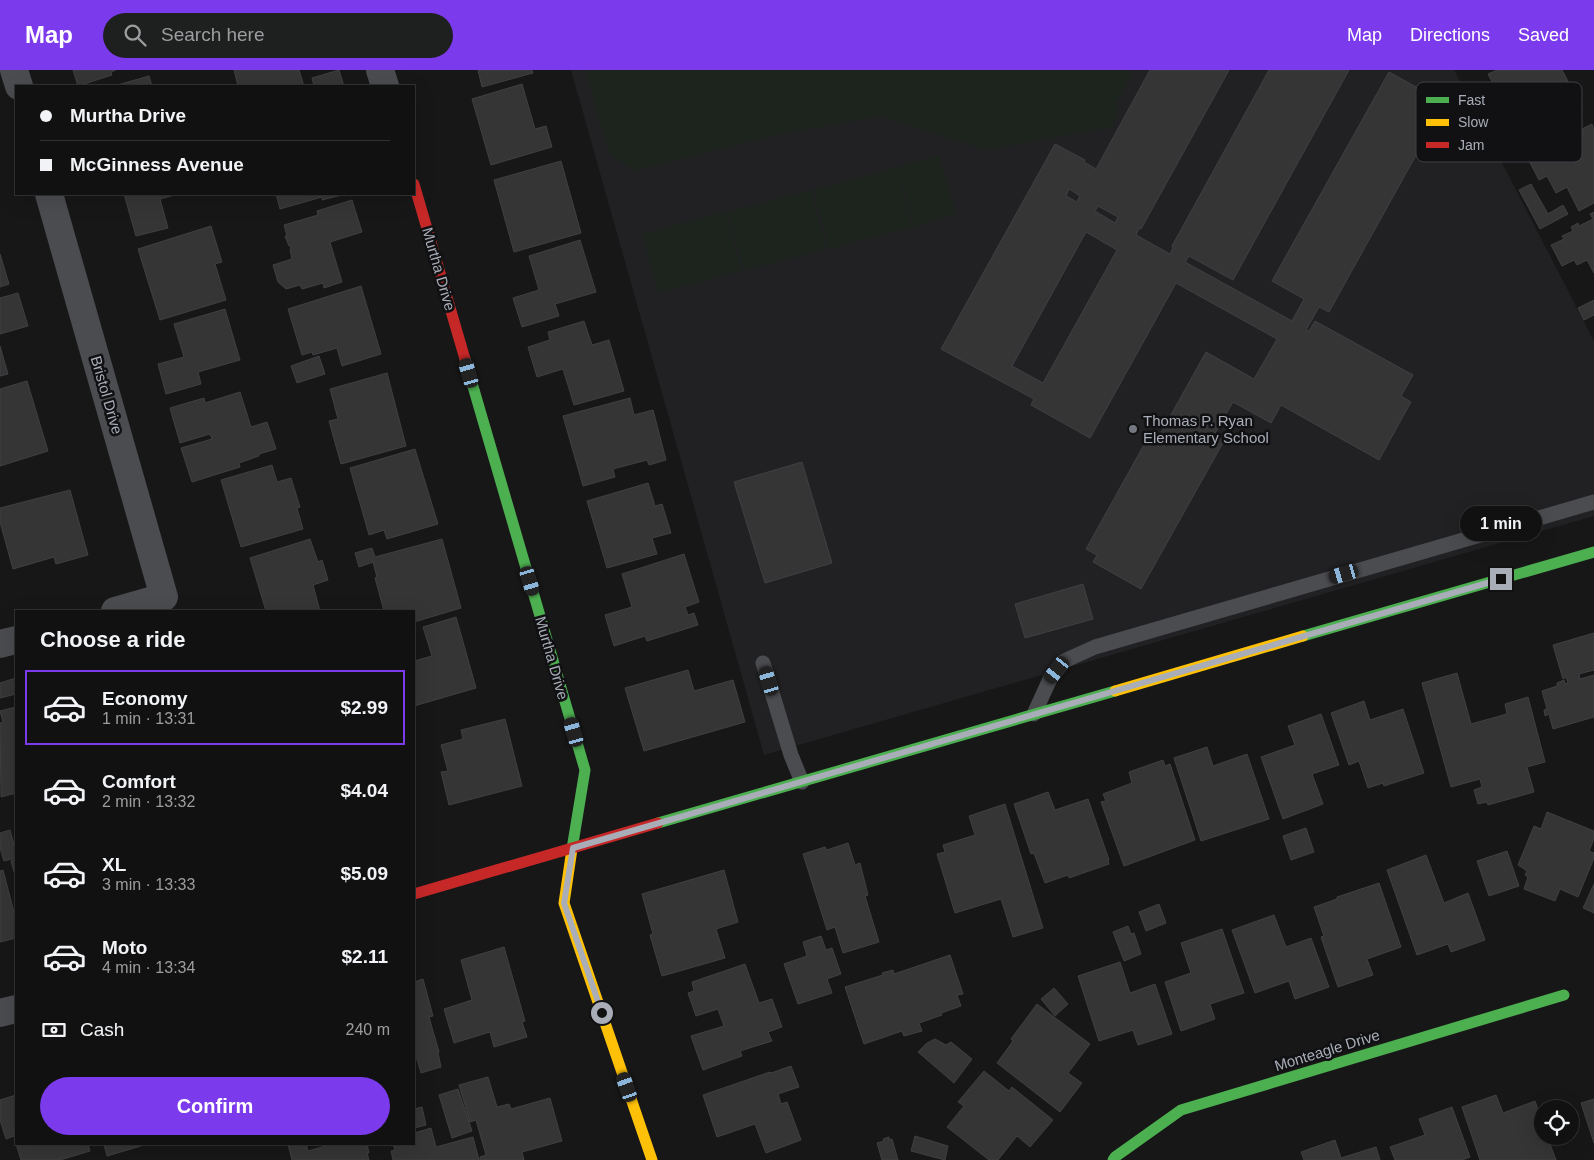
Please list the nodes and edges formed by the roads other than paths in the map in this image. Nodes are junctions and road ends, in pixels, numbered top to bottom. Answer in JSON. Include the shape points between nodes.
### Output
{"nodes":[{"id":1,"x":14,"y":70,"type":"edge"},
{"id":2,"x":380,"y":70,"type":"edge"},
{"id":3,"x":19,"y":85,"type":"edge"},
{"id":4,"x":385,"y":85,"type":"edge"},
{"id":5,"x":415,"y":187,"type":"edge"},
{"id":6,"x":49,"y":195,"type":"edge"},
{"id":7,"x":1594,"y":502,"type":"edge"},
{"id":8,"x":1594,"y":552,"type":"edge"},
{"id":9,"x":118,"y":610,"type":"edge"},
{"id":10,"x":15,"y":640,"type":"edge"},
{"id":11,"x":0,"y":644,"type":"edge"},
{"id":12,"x":763,"y":663,"type":"dead end"},
{"id":13,"x":1034,"y":714,"type":"junction"},
{"id":14,"x":802,"y":782,"type":"junction"},
{"id":15,"x":573,"y":848,"type":"junction"},
{"id":16,"x":415,"y":894,"type":"edge"},
{"id":17,"x":1564,"y":995,"type":"dead end"},
{"id":18,"x":15,"y":1009,"type":"edge"},
{"id":19,"x":0,"y":1013,"type":"edge"},
{"id":20,"x":652,"y":1160,"type":"edge"},
{"id":21,"x":1114,"y":1160,"type":"edge"}],
"edges":[{"from":1,"to":3,"type":"street"},
{"from":2,"to":4,"type":"street"},
{"from":5,"to":15,"type":"street","name":"Murtha Drive","via":[[585,770]]},
{"from":6,"to":9,"type":"street","name":"Bristol Drive","via":[[164,597]]},
{"from":7,"to":13,"type":"lane","via":[[1095,647],[1064,661],[1050,679]]},
{"from":8,"to":13,"type":"street"},
{"from":10,"to":11,"type":"street"},
{"from":12,"to":14,"type":"lane"},
{"from":13,"to":14,"type":"street"},
{"from":14,"to":15,"type":"street"},
{"from":15,"to":16,"type":"street"},
{"from":15,"to":20,"type":"street","name":"Murtha Drive","via":[[564,903]]},
{"from":17,"to":21,"type":"street","name":"Monteagle Drive","via":[[1181,1110]]},
{"from":18,"to":19,"type":"street"}]}
